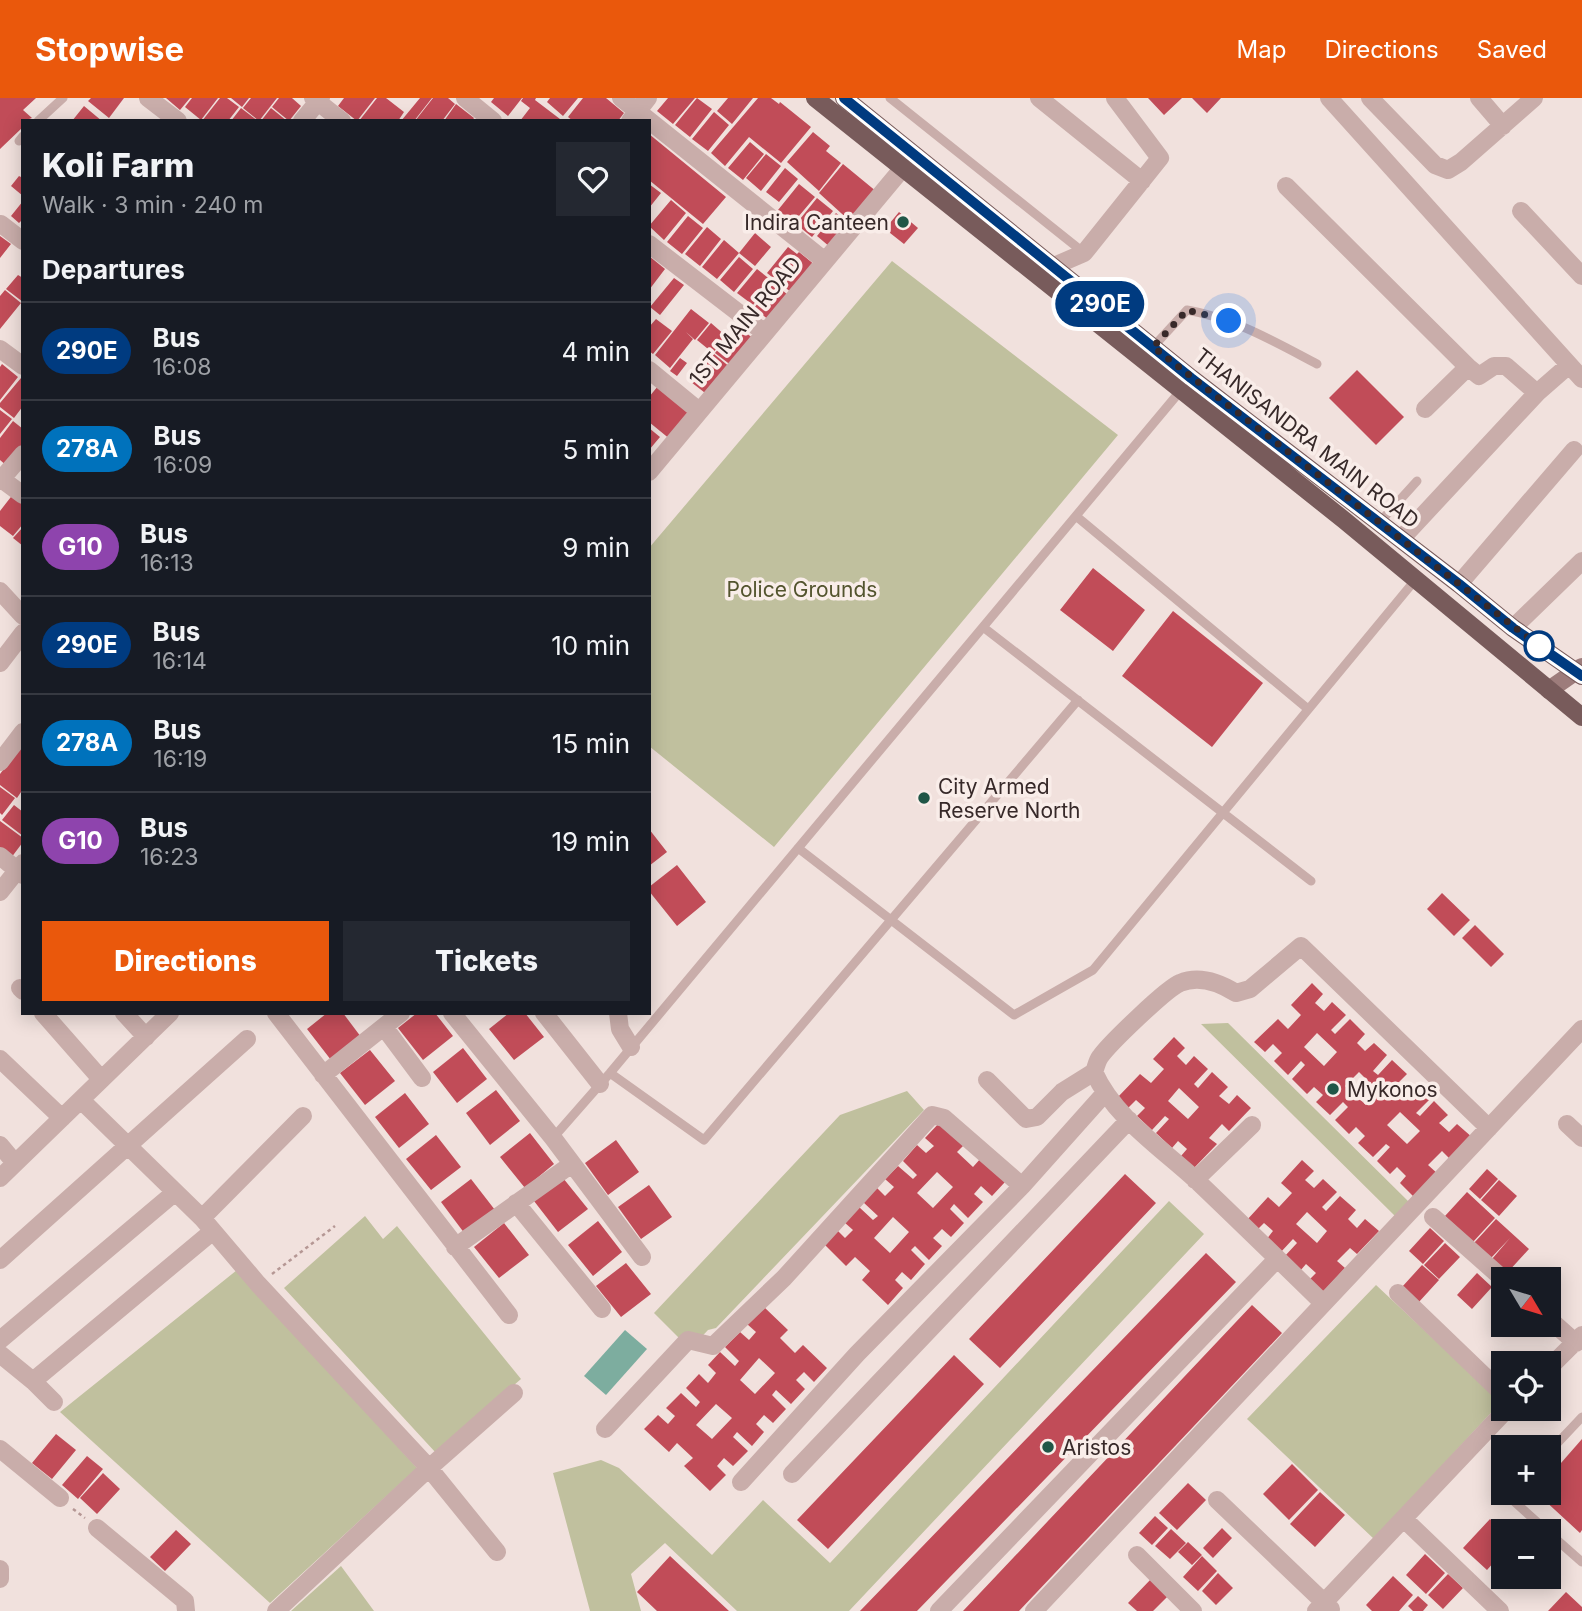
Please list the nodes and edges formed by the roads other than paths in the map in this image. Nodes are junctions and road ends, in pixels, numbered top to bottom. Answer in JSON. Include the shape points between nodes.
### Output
{"nodes":[{"id":1,"x":63,"y":98,"type":"edge"},
{"id":2,"x":148,"y":98,"type":"edge"},
{"id":3,"x":465,"y":98,"type":"edge"},
{"id":4,"x":621,"y":98,"type":"edge"},
{"id":5,"x":814,"y":98,"type":"edge"},
{"id":6,"x":844,"y":98,"type":"edge"},
{"id":7,"x":890,"y":98,"type":"edge"},
{"id":8,"x":1039,"y":98,"type":"edge"},
{"id":9,"x":1115,"y":98,"type":"edge"},
{"id":10,"x":1329,"y":98,"type":"edge"},
{"id":11,"x":1370,"y":98,"type":"edge"},
{"id":12,"x":1479,"y":98,"type":"edge"},
{"id":13,"x":1534,"y":98,"type":"edge"},
{"id":14,"x":318,"y":99,"type":"edge"},
{"id":15,"x":639,"y":110,"type":"edge"},
{"id":16,"x":40,"y":119,"type":"edge"},
{"id":17,"x":175,"y":119,"type":"edge"},
{"id":18,"x":303,"y":119,"type":"edge"},
{"id":19,"x":340,"y":119,"type":"edge"},
{"id":20,"x":491,"y":119,"type":"edge"},
{"id":21,"x":651,"y":120,"type":"edge"},
{"id":22,"x":1503,"y":126,"type":"junction"},
{"id":23,"x":909,"y":161,"type":"junction"},
{"id":24,"x":1142,"y":181,"type":"junction"},
{"id":25,"x":1286,"y":186,"type":"dead end"},
{"id":26,"x":1521,"y":211,"type":"dead end"},
{"id":27,"x":1,"y":224,"type":"edge"},
{"id":28,"x":21,"y":239,"type":"edge"},
{"id":29,"x":651,"y":246,"type":"edge"},
{"id":30,"x":1084,"y":253,"type":"junction"},
{"id":31,"x":825,"y":261,"type":"junction"},
{"id":32,"x":1054,"y":266,"type":"junction"},
{"id":33,"x":1582,"y":276,"type":"edge"},
{"id":34,"x":765,"y":332,"type":"junction"},
{"id":35,"x":1153,"y":347,"type":"junction"},
{"id":36,"x":0,"y":349,"type":"edge"},
{"id":37,"x":1317,"y":364,"type":"dead end"},
{"id":38,"x":21,"y":365,"type":"edge"},
{"id":39,"x":1569,"y":365,"type":"junction"},
{"id":40,"x":1468,"y":367,"type":"junction"},
{"id":41,"x":651,"y":372,"type":"edge"},
{"id":42,"x":1582,"y":379,"type":"edge"},
{"id":43,"x":1186,"y":385,"type":"junction"},
{"id":44,"x":1537,"y":393,"type":"junction"},
{"id":45,"x":1425,"y":409,"type":"dead end"},
{"id":46,"x":699,"y":411,"type":"junction"},
{"id":47,"x":1574,"y":450,"type":"dead end"},
{"id":48,"x":21,"y":456,"type":"edge"},
{"id":49,"x":651,"y":470,"type":"edge"},
{"id":50,"x":1,"y":479,"type":"edge"},
{"id":51,"x":1417,"y":481,"type":"dead end"},
{"id":52,"x":21,"y":494,"type":"edge"},
{"id":53,"x":1076,"y":516,"type":"junction"},
{"id":54,"x":1379,"y":523,"type":"junction"},
{"id":55,"x":1401,"y":539,"type":"junction"},
{"id":56,"x":1582,"y":561,"type":"edge"},
{"id":57,"x":1416,"y":579,"type":"junction"},
{"id":58,"x":1459,"y":584,"type":"junction"},
{"id":59,"x":0,"y":591,"type":"edge"},
{"id":60,"x":21,"y":614,"type":"edge"},
{"id":61,"x":983,"y":627,"type":"junction"},
{"id":62,"x":1513,"y":628,"type":"junction"},
{"id":63,"x":21,"y":636,"type":"edge"},
{"id":64,"x":0,"y":663,"type":"edge"},
{"id":65,"x":1580,"y":671,"type":"edge"},
{"id":66,"x":1549,"y":690,"type":"junction"},
{"id":67,"x":1078,"y":700,"type":"junction"},
{"id":68,"x":1308,"y":709,"type":"junction"},
{"id":69,"x":1582,"y":717,"type":"edge"},
{"id":70,"x":21,"y":735,"type":"edge"},
{"id":71,"x":0,"y":762,"type":"edge"},
{"id":72,"x":1223,"y":812,"type":"junction"},
{"id":73,"x":798,"y":848,"type":"junction"},
{"id":74,"x":0,"y":856,"type":"edge"},
{"id":75,"x":21,"y":870,"type":"edge"},
{"id":76,"x":1311,"y":881,"type":"dead end"},
{"id":77,"x":0,"y":891,"type":"edge"},
{"id":78,"x":891,"y":920,"type":"junction"},
{"id":79,"x":45,"y":1015,"type":"edge"},
{"id":80,"x":126,"y":1015,"type":"edge"},
{"id":81,"x":168,"y":1015,"type":"edge"},
{"id":82,"x":278,"y":1015,"type":"edge"},
{"id":83,"x":399,"y":1015,"type":"edge"},
{"id":84,"x":454,"y":1015,"type":"edge"},
{"id":85,"x":546,"y":1015,"type":"edge"},
{"id":86,"x":618,"y":1015,"type":"edge"},
{"id":87,"x":384,"y":1027,"type":"junction"},
{"id":88,"x":1582,"y":1029,"type":"edge"},
{"id":89,"x":146,"y":1037,"type":"junction"},
{"id":90,"x":247,"y":1039,"type":"dead end"},
{"id":91,"x":631,"y":1047,"type":"junction"},
{"id":92,"x":0,"y":1059,"type":"edge"},
{"id":93,"x":1094,"y":1072,"type":"junction"},
{"id":94,"x":323,"y":1075,"type":"junction"},
{"id":95,"x":422,"y":1078,"type":"dead end"},
{"id":96,"x":605,"y":1078,"type":"junction"},
{"id":97,"x":101,"y":1079,"type":"junction"},
{"id":98,"x":988,"y":1080,"type":"dead end"},
{"id":99,"x":1105,"y":1094,"type":"junction"},
{"id":100,"x":81,"y":1100,"type":"junction"},
{"id":101,"x":303,"y":1116,"type":"dead end"},
{"id":102,"x":62,"y":1118,"type":"junction"},
{"id":103,"x":1129,"y":1120,"type":"junction"},
{"id":104,"x":1567,"y":1124,"type":"dead end"},
{"id":105,"x":1252,"y":1125,"type":"dead end"},
{"id":106,"x":1489,"y":1128,"type":"junction"},
{"id":107,"x":553,"y":1138,"type":"junction"},
{"id":108,"x":1582,"y":1138,"type":"edge"},
{"id":109,"x":0,"y":1145,"type":"edge"},
{"id":110,"x":129,"y":1145,"type":"junction"},
{"id":111,"x":15,"y":1163,"type":"junction"},
{"id":112,"x":572,"y":1164,"type":"junction"},
{"id":113,"x":0,"y":1178,"type":"edge"},
{"id":114,"x":1195,"y":1180,"type":"junction"},
{"id":115,"x":1022,"y":1186,"type":"junction"},
{"id":116,"x":174,"y":1193,"type":"junction"},
{"id":117,"x":516,"y":1203,"type":"junction"},
{"id":118,"x":1433,"y":1217,"type":"dead end"},
{"id":119,"x":207,"y":1225,"type":"junction"},
{"id":120,"x":454,"y":1247,"type":"junction"},
{"id":121,"x":642,"y":1257,"type":"dead end"},
{"id":122,"x":1277,"y":1259,"type":"junction"},
{"id":123,"x":0,"y":1260,"type":"edge"},
{"id":124,"x":1491,"y":1268,"type":"edge"},
{"id":125,"x":1398,"y":1293,"type":"dead end"},
{"id":126,"x":1323,"y":1303,"type":"junction"},
{"id":127,"x":602,"y":1309,"type":"dead end"},
{"id":128,"x":509,"y":1315,"type":"dead end"},
{"id":129,"x":1561,"y":1327,"type":"edge"},
{"id":130,"x":1579,"y":1339,"type":"edge"},
{"id":131,"x":0,"y":1340,"type":"edge"},
{"id":132,"x":0,"y":1354,"type":"edge"},
{"id":133,"x":1561,"y":1356,"type":"edge"},
{"id":134,"x":33,"y":1381,"type":"junction"},
{"id":135,"x":1491,"y":1382,"type":"edge"},
{"id":136,"x":514,"y":1393,"type":"dead end"},
{"id":137,"x":54,"y":1402,"type":"dead end"},
{"id":138,"x":1582,"y":1417,"type":"edge"},
{"id":139,"x":1496,"y":1421,"type":"edge"},
{"id":140,"x":605,"y":1429,"type":"dead end"},
{"id":141,"x":1561,"y":1439,"type":"edge"},
{"id":142,"x":0,"y":1448,"type":"edge"},
{"id":143,"x":429,"y":1468,"type":"junction"},
{"id":144,"x":792,"y":1474,"type":"dead end"},
{"id":145,"x":741,"y":1482,"type":"dead end"},
{"id":146,"x":60,"y":1498,"type":"road end"},
{"id":147,"x":1217,"y":1500,"type":"dead end"},
{"id":148,"x":1518,"y":1505,"type":"edge"},
{"id":149,"x":1404,"y":1519,"type":"junction"},
{"id":150,"x":1534,"y":1519,"type":"edge"},
{"id":151,"x":97,"y":1528,"type":"road end"},
{"id":152,"x":1561,"y":1543,"type":"edge"},
{"id":153,"x":497,"y":1552,"type":"dead end"},
{"id":154,"x":1137,"y":1555,"type":"dead end"},
{"id":155,"x":1582,"y":1562,"type":"edge"},
{"id":156,"x":0,"y":1569,"type":"edge"},
{"id":157,"x":0,"y":1579,"type":"edge"},
{"id":158,"x":1325,"y":1608,"type":"edge"},
{"id":159,"x":186,"y":1611,"type":"edge"},
{"id":160,"x":276,"y":1611,"type":"edge"},
{"id":161,"x":939,"y":1611,"type":"edge"},
{"id":162,"x":1034,"y":1611,"type":"edge"},
{"id":163,"x":1193,"y":1611,"type":"edge"},
{"id":164,"x":1500,"y":1611,"type":"edge"}],
"edges":[{"from":1,"to":16,"type":"lane"},
{"from":2,"to":17,"type":"street"},
{"from":3,"to":20,"type":"street"},
{"from":4,"to":15,"type":"street"},
{"from":5,"to":23,"type":"main road","name":"THANISANDRA MAIN ROAD"},
{"from":6,"to":23,"type":"main road","name":"THANISANDRA MAIN ROAD"},
{"from":7,"to":30,"type":"lane"},
{"from":8,"to":24,"type":"street"},
{"from":9,"to":24,"type":"street","via":[[1160,158]]},
{"from":10,"to":39,"type":"street"},
{"from":11,"to":22,"type":"street","via":[[1435,165],[1448,170]]},
{"from":12,"to":22,"type":"street"},
{"from":13,"to":22,"type":"street"},
{"from":14,"to":18,"type":"street"},
{"from":14,"to":19,"type":"street"},
{"from":21,"to":31,"type":"street"},
{"from":23,"to":31,"type":"street","name":"1ST MAIN ROAD"},
{"from":23,"to":32,"type":"main road","name":"THANISANDRA MAIN ROAD"},
{"from":23,"to":43,"type":"main road","name":"THANISANDRA MAIN ROAD"},
{"from":24,"to":30,"type":"street"},
{"from":25,"to":40,"type":"street"},
{"from":26,"to":33,"type":"street"},
{"from":27,"to":28,"type":"street"},
{"from":29,"to":34,"type":"street"},
{"from":30,"to":32,"type":"street"},
{"from":31,"to":34,"type":"street","name":"1ST MAIN ROAD"},
{"from":32,"to":35,"type":"main road","name":"THANISANDRA MAIN ROAD"},
{"from":34,"to":46,"type":"street","name":"1ST MAIN ROAD"},
{"from":35,"to":37,"type":"lane","via":[[1187,310],[1248,328]]},
{"from":35,"to":43,"type":"main road","name":"THANISANDRA MAIN ROAD"},
{"from":36,"to":38,"type":"street"},
{"from":39,"to":42,"type":"street"},
{"from":39,"to":44,"type":"street"},
{"from":40,"to":44,"type":"street","via":[[1479,376],[1494,366],[1506,366]]},
{"from":40,"to":45,"type":"street"},
{"from":41,"to":46,"type":"street"},
{"from":43,"to":53,"type":"lane"},
{"from":43,"to":54,"type":"main road","name":"THANISANDRA MAIN ROAD"},
{"from":43,"to":57,"type":"main road","name":"THANISANDRA MAIN ROAD"},
{"from":44,"to":55,"type":"street"},
{"from":46,"to":49,"type":"street","name":"1ST MAIN ROAD"},
{"from":47,"to":58,"type":"street"},
{"from":48,"to":50,"type":"street"},
{"from":50,"to":52,"type":"street"},
{"from":51,"to":54,"type":"lane"},
{"from":53,"to":61,"type":"lane"},
{"from":53,"to":68,"type":"lane"},
{"from":54,"to":55,"type":"main road","name":"THANISANDRA MAIN ROAD"},
{"from":55,"to":58,"type":"main road","name":"THANISANDRA MAIN ROAD"},
{"from":56,"to":62,"type":"street"},
{"from":57,"to":66,"type":"main road","name":"THANISANDRA MAIN ROAD"},
{"from":57,"to":68,"type":"lane"},
{"from":58,"to":62,"type":"main road","name":"THANISANDRA MAIN ROAD"},
{"from":59,"to":60,"type":"street"},
{"from":61,"to":67,"type":"lane"},
{"from":61,"to":73,"type":"lane"},
{"from":62,"to":65,"type":"main road","name":"THANISANDRA MAIN ROAD"},
{"from":63,"to":64,"type":"street"},
{"from":65,"to":66,"type":"street"},
{"from":66,"to":69,"type":"main road","name":"THANISANDRA MAIN ROAD"},
{"from":67,"to":72,"type":"lane"},
{"from":67,"to":78,"type":"lane"},
{"from":68,"to":72,"type":"lane"},
{"from":70,"to":71,"type":"street"},
{"from":72,"to":76,"type":"lane"},
{"from":72,"to":78,"type":"lane","via":[[1093,970],[1014,1015]]},
{"from":73,"to":78,"type":"lane"},
{"from":73,"to":91,"type":"lane"},
{"from":74,"to":75,"type":"street"},
{"from":75,"to":77,"type":"street"},
{"from":78,"to":96,"type":"lane","via":[[704,1140]]},
{"from":79,"to":97,"type":"street"},
{"from":80,"to":89,"type":"street"},
{"from":81,"to":89,"type":"street"},
{"from":82,"to":94,"type":"street"},
{"from":83,"to":87,"type":"street"},
{"from":84,"to":107,"type":"street"},
{"from":85,"to":96,"type":"street"},
{"from":86,"to":91,"type":"street","via":[[620,1029]]},
{"from":87,"to":94,"type":"street"},
{"from":87,"to":95,"type":"street"},
{"from":88,"to":106,"type":"street"},
{"from":89,"to":97,"type":"street"},
{"from":90,"to":110,"type":"street"},
{"from":91,"to":96,"type":"lane"},
{"from":92,"to":102,"type":"street"},
{"from":93,"to":98,"type":"street","via":[[1062,1092],[1037,1117],[1026,1119]]},
{"from":93,"to":99,"type":"street"},
{"from":93,"to":106,"type":"street","via":[[1100,1057],[1171,988],[1194,980],[1222,984],[1236,993],[1250,989],[1301,946]]},
{"from":94,"to":120,"type":"street"},
{"from":96,"to":107,"type":"lane"},
{"from":97,"to":100,"type":"street"},
{"from":99,"to":103,"type":"street"},
{"from":99,"to":115,"type":"street"},
{"from":100,"to":102,"type":"street"},
{"from":100,"to":110,"type":"street"},
{"from":101,"to":119,"type":"street"},
{"from":102,"to":111,"type":"street"},
{"from":103,"to":114,"type":"street"},
{"from":103,"to":144,"type":"street"},
{"from":104,"to":108,"type":"street"},
{"from":105,"to":114,"type":"street"},
{"from":106,"to":126,"type":"street"},
{"from":107,"to":112,"type":"street"},
{"from":109,"to":111,"type":"street"},
{"from":110,"to":116,"type":"street"},
{"from":110,"to":123,"type":"street"},
{"from":111,"to":113,"type":"street"},
{"from":112,"to":117,"type":"street"},
{"from":112,"to":121,"type":"street"},
{"from":114,"to":122,"type":"street"},
{"from":115,"to":140,"type":"street","via":[[944,1118],[932,1115],[784,1278],[713,1346],[688,1340]]},
{"from":115,"to":145,"type":"street","via":[[857,1354]]},
{"from":116,"to":119,"type":"street"},
{"from":116,"to":131,"type":"street"},
{"from":117,"to":120,"type":"street"},
{"from":117,"to":127,"type":"street"},
{"from":118,"to":124,"type":"street"},
{"from":119,"to":134,"type":"street"},
{"from":119,"to":143,"type":"street"},
{"from":120,"to":128,"type":"street"},
{"from":122,"to":126,"type":"street"},
{"from":122,"to":161,"type":"street"},
{"from":125,"to":135,"type":"street"},
{"from":126,"to":162,"type":"street"},
{"from":129,"to":130,"type":"street"},
{"from":130,"to":133,"type":"street"},
{"from":132,"to":134,"type":"street"},
{"from":134,"to":137,"type":"street"},
{"from":136,"to":143,"type":"street"},
{"from":138,"to":141,"type":"lane"},
{"from":139,"to":149,"type":"street"},
{"from":142,"to":146,"type":"street"},
{"from":143,"to":153,"type":"street"},
{"from":143,"to":160,"type":"street"},
{"from":147,"to":158,"type":"street"},
{"from":148,"to":150,"type":"lane"},
{"from":149,"to":158,"type":"street"},
{"from":149,"to":164,"type":"street"},
{"from":151,"to":159,"type":"street","via":[[186,1601]]},
{"from":152,"to":155,"type":"lane"},
{"from":154,"to":163,"type":"street"},
{"from":156,"to":157,"type":"street"}]}
